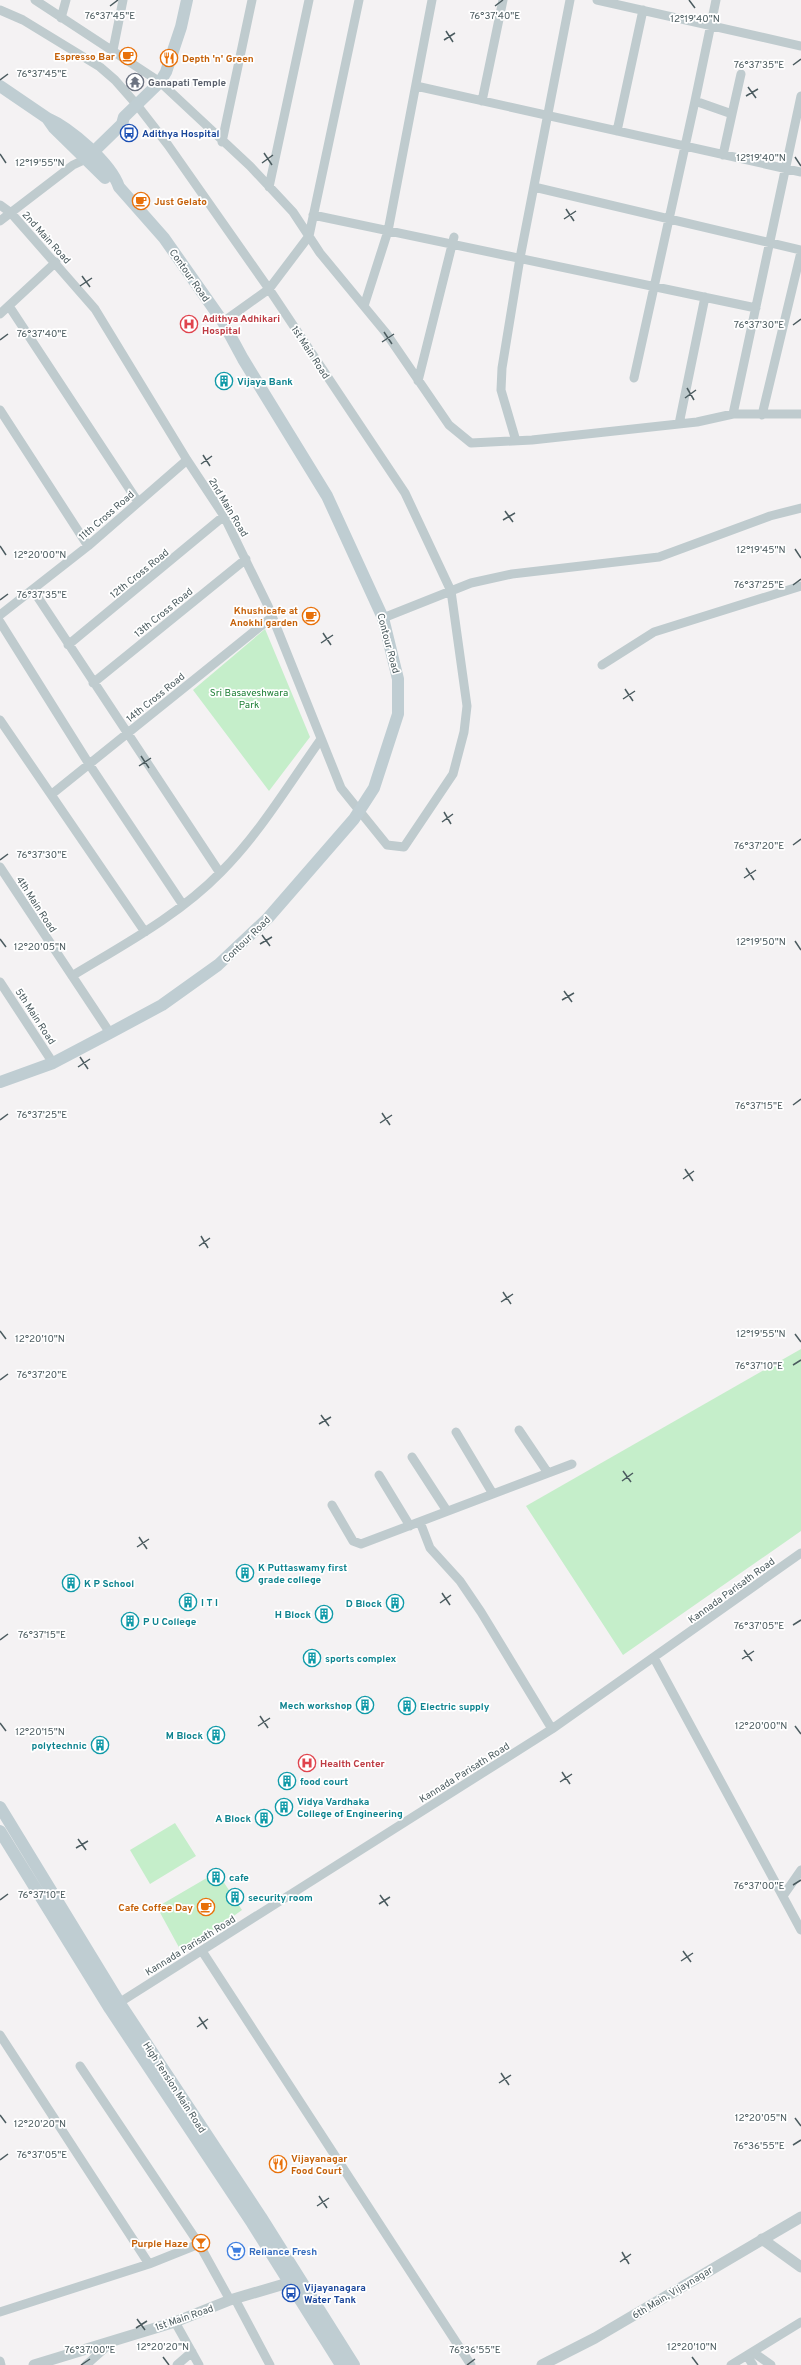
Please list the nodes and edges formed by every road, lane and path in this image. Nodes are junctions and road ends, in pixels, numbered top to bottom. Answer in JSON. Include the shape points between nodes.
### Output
{"nodes":[{"id":1,"x":35,"y":0,"type":"edge"},
{"id":2,"x":66,"y":0,"type":"edge"},
{"id":3,"x":123,"y":0,"type":"edge"},
{"id":4,"x":187,"y":0,"type":"edge"},
{"id":5,"x":252,"y":0,"type":"edge"},
{"id":6,"x":309,"y":0,"type":"edge"},
{"id":7,"x":359,"y":0,"type":"edge"},
{"id":8,"x":432,"y":0,"type":"edge"},
{"id":9,"x":502,"y":0,"type":"edge"},
{"id":10,"x":570,"y":0,"type":"edge"},
{"id":11,"x":716,"y":0,"type":"edge"},
{"id":12,"x":602,"y":1,"type":"edge"},
{"id":13,"x":0,"y":10,"type":"edge"},
{"id":14,"x":643,"y":10,"type":"junction"},
{"id":15,"x":61,"y":18,"type":"junction"},
{"id":16,"x":710,"y":26,"type":"junction"},
{"id":17,"x":801,"y":46,"type":"edge"},
{"id":18,"x":113,"y":50,"type":"junction"},
{"id":19,"x":741,"y":74,"type":"dead end"},
{"id":20,"x":160,"y":82,"type":"junction"},
{"id":21,"x":0,"y":86,"type":"edge"},
{"id":22,"x":416,"y":86,"type":"junction"},
{"id":23,"x":801,"y":96,"type":"edge"},
{"id":24,"x":695,"y":101,"type":"junction"},
{"id":25,"x":482,"y":102,"type":"junction"},
{"id":26,"x":137,"y":105,"type":"junction"},
{"id":27,"x":732,"y":114,"type":"junction"},
{"id":28,"x":548,"y":115,"type":"junction"},
{"id":29,"x":616,"y":131,"type":"junction"},
{"id":30,"x":222,"y":142,"type":"junction"},
{"id":31,"x":686,"y":146,"type":"junction"},
{"id":32,"x":86,"y":153,"type":"junction"},
{"id":33,"x":723,"y":155,"type":"junction"},
{"id":34,"x":786,"y":169,"type":"junction"},
{"id":35,"x":801,"y":172,"type":"edge"},
{"id":36,"x":269,"y":187,"type":"junction"},
{"id":37,"x":534,"y":187,"type":"junction"},
{"id":38,"x":0,"y":205,"type":"edge"},
{"id":39,"x":11,"y":213,"type":"junction"},
{"id":40,"x":313,"y":215,"type":"junction"},
{"id":41,"x":670,"y":220,"type":"junction"},
{"id":42,"x":0,"y":221,"type":"edge"},
{"id":43,"x":388,"y":231,"type":"junction"},
{"id":44,"x":309,"y":236,"type":"junction"},
{"id":45,"x":454,"y":240,"type":"junction"},
{"id":46,"x":770,"y":243,"type":"junction"},
{"id":47,"x":801,"y":251,"type":"edge"},
{"id":48,"x":520,"y":258,"type":"junction"},
{"id":49,"x":56,"y":262,"type":"junction"},
{"id":50,"x":656,"y":287,"type":"junction"},
{"id":51,"x":269,"y":289,"type":"junction"},
{"id":52,"x":705,"y":297,"type":"junction"},
{"id":53,"x":9,"y":306,"type":"junction"},
{"id":54,"x":364,"y":306,"type":"junction"},
{"id":55,"x":756,"y":308,"type":"junction"},
{"id":56,"x":0,"y":314,"type":"edge"},
{"id":57,"x":223,"y":322,"type":"junction"},
{"id":58,"x":634,"y":378,"type":"dead end"},
{"id":59,"x":418,"y":381,"type":"junction"},
{"id":60,"x":0,"y":410,"type":"edge"},
{"id":61,"x":733,"y":414,"type":"junction"},
{"id":62,"x":801,"y":414,"type":"edge"},
{"id":63,"x":762,"y":415,"type":"junction"},
{"id":64,"x":679,"y":424,"type":"junction"},
{"id":65,"x":516,"y":441,"type":"junction"},
{"id":66,"x":187,"y":460,"type":"junction"},
{"id":67,"x":138,"y":502,"type":"junction"},
{"id":68,"x":801,"y":508,"type":"edge"},
{"id":69,"x":224,"y":516,"type":"junction"},
{"id":70,"x":88,"y":546,"type":"junction"},
{"id":71,"x":246,"y":559,"type":"junction"},
{"id":72,"x":801,"y":586,"type":"edge"},
{"id":73,"x":33,"y":590,"type":"junction"},
{"id":74,"x":451,"y":591,"type":"junction"},
{"id":75,"x":0,"y":615,"type":"edge"},
{"id":76,"x":272,"y":616,"type":"junction"},
{"id":77,"x":383,"y":618,"type":"junction"},
{"id":78,"x":0,"y":622,"type":"edge"},
{"id":79,"x":68,"y":645,"type":"junction"},
{"id":80,"x":602,"y":664,"type":"dead end"},
{"id":81,"x":93,"y":683,"type":"junction"},
{"id":82,"x":0,"y":720,"type":"edge"},
{"id":83,"x":128,"y":733,"type":"junction"},
{"id":84,"x":321,"y":739,"type":"junction"},
{"id":85,"x":89,"y":764,"type":"junction"},
{"id":86,"x":52,"y":794,"type":"junction"},
{"id":87,"x":358,"y":812,"type":"junction"},
{"id":88,"x":0,"y":867,"type":"edge"},
{"id":89,"x":220,"y":873,"type":"junction"},
{"id":90,"x":183,"y":905,"type":"junction"},
{"id":91,"x":145,"y":932,"type":"junction"},
{"id":92,"x":72,"y":976,"type":"junction"},
{"id":93,"x":0,"y":982,"type":"edge"},
{"id":94,"x":3,"y":992,"type":"edge"},
{"id":95,"x":110,"y":1033,"type":"junction"},
{"id":96,"x":53,"y":1063,"type":"junction"},
{"id":97,"x":0,"y":1082,"type":"edge"},
{"id":98,"x":519,"y":1430,"type":"dead end"},
{"id":99,"x":456,"y":1432,"type":"dead end"},
{"id":100,"x":412,"y":1457,"type":"dead end"},
{"id":101,"x":572,"y":1464,"type":"dead end"},
{"id":102,"x":548,"y":1473,"type":"junction"},
{"id":103,"x":380,"y":1475,"type":"dead end"},
{"id":104,"x":493,"y":1494,"type":"junction"},
{"id":105,"x":332,"y":1505,"type":"dead end"},
{"id":106,"x":447,"y":1511,"type":"junction"},
{"id":107,"x":420,"y":1522,"type":"junction"},
{"id":108,"x":410,"y":1526,"type":"junction"},
{"id":109,"x":801,"y":1553,"type":"edge"},
{"id":110,"x":654,"y":1658,"type":"junction"},
{"id":111,"x":552,"y":1729,"type":"junction"},
{"id":112,"x":0,"y":1807,"type":"edge"},
{"id":113,"x":0,"y":1831,"type":"edge"},
{"id":114,"x":801,"y":1870,"type":"edge"},
{"id":115,"x":782,"y":1896,"type":"junction"},
{"id":116,"x":801,"y":1909,"type":"edge"},
{"id":117,"x":793,"y":1915,"type":"junction"},
{"id":118,"x":801,"y":1930,"type":"edge"},
{"id":119,"x":202,"y":1951,"type":"junction"},
{"id":120,"x":115,"y":2006,"type":"junction"},
{"id":121,"x":0,"y":2035,"type":"edge"},
{"id":122,"x":80,"y":2066,"type":"dead end"},
{"id":123,"x":801,"y":2217,"type":"edge"},
{"id":124,"x":762,"y":2239,"type":"junction"},
{"id":125,"x":199,"y":2244,"type":"junction"},
{"id":126,"x":149,"y":2264,"type":"junction"},
{"id":127,"x":801,"y":2267,"type":"edge"},
{"id":128,"x":294,"y":2281,"type":"junction"},
{"id":129,"x":232,"y":2300,"type":"junction"},
{"id":130,"x":0,"y":2312,"type":"edge"},
{"id":131,"x":175,"y":2322,"type":"junction"},
{"id":132,"x":801,"y":2322,"type":"edge"},
{"id":133,"x":116,"y":2338,"type":"junction"},
{"id":134,"x":192,"y":2352,"type":"junction"},
{"id":135,"x":750,"y":2354,"type":"junction"},
{"id":136,"x":0,"y":2361,"type":"edge"},
{"id":137,"x":1,"y":2365,"type":"edge"},
{"id":138,"x":34,"y":2365,"type":"edge"},
{"id":139,"x":86,"y":2365,"type":"edge"},
{"id":140,"x":177,"y":2365,"type":"edge"},
{"id":141,"x":199,"y":2365,"type":"edge"},
{"id":142,"x":270,"y":2365,"type":"edge"},
{"id":143,"x":341,"y":2365,"type":"edge"},
{"id":144,"x":354,"y":2365,"type":"edge"},
{"id":145,"x":471,"y":2365,"type":"edge"},
{"id":146,"x":542,"y":2365,"type":"edge"},
{"id":147,"x":731,"y":2365,"type":"edge"},
{"id":148,"x":753,"y":2365,"type":"edge"},
{"id":149,"x":771,"y":2365,"type":"edge"}],
"edges":[{"from":1,"to":15,"type":"street"},
{"from":2,"to":15,"type":"street"},
{"from":3,"to":18,"type":"street"},
{"from":4,"to":20,"type":"main road","via":[[181,27]]},
{"from":5,"to":30,"type":"street"},
{"from":6,"to":36,"type":"street"},
{"from":7,"to":40,"type":"street"},
{"from":8,"to":22,"type":"street"},
{"from":9,"to":25,"type":"street"},
{"from":10,"to":28,"type":"street"},
{"from":11,"to":16,"type":"street"},
{"from":12,"to":14,"type":"street"},
{"from":13,"to":26,"type":"street","name":"1st Main Road","via":[[22,20],[100,67]]},
{"from":14,"to":16,"type":"street"},
{"from":14,"to":29,"type":"street"},
{"from":15,"to":18,"type":"street"},
{"from":16,"to":17,"type":"street"},
{"from":16,"to":24,"type":"street"},
{"from":18,"to":20,"type":"street"},
{"from":19,"to":27,"type":"street"},
{"from":20,"to":26,"type":"main road"},
{"from":20,"to":30,"type":"street"},
{"from":21,"to":32,"type":"main road","name":"Contour Road","via":[[47,118],[54,128]]},
{"from":22,"to":25,"type":"street"},
{"from":22,"to":43,"type":"street","via":[[399,190]]},
{"from":23,"to":34,"type":"street"},
{"from":24,"to":27,"type":"street"},
{"from":24,"to":31,"type":"street"},
{"from":25,"to":28,"type":"street"},
{"from":26,"to":32,"type":"main road","via":[[124,117],[118,118]]},
{"from":26,"to":51,"type":"street","name":"1st Main Road"},
{"from":27,"to":33,"type":"street"},
{"from":28,"to":29,"type":"street"},
{"from":28,"to":37,"type":"street"},
{"from":29,"to":31,"type":"street"},
{"from":30,"to":36,"type":"street"},
{"from":31,"to":33,"type":"street"},
{"from":31,"to":41,"type":"street"},
{"from":32,"to":39,"type":"street"},
{"from":32,"to":57,"type":"main road","name":"Contour Road","via":[[116,178],[119,187],[164,238]]},
{"from":33,"to":34,"type":"street"},
{"from":34,"to":35,"type":"street"},
{"from":34,"to":46,"type":"street"},
{"from":36,"to":44,"type":"street","via":[[293,212]]},
{"from":37,"to":41,"type":"street"},
{"from":37,"to":48,"type":"street"},
{"from":38,"to":39,"type":"street","name":"2nd Main Road"},
{"from":39,"to":42,"type":"street"},
{"from":39,"to":49,"type":"street","name":"2nd Main Road"},
{"from":40,"to":43,"type":"street"},
{"from":40,"to":44,"type":"street"},
{"from":41,"to":46,"type":"street"},
{"from":41,"to":50,"type":"street"},
{"from":43,"to":45,"type":"street"},
{"from":43,"to":54,"type":"street"},
{"from":44,"to":51,"type":"street"},
{"from":44,"to":54,"type":"street"},
{"from":45,"to":48,"type":"street"},
{"from":45,"to":59,"type":"street"},
{"from":46,"to":47,"type":"street"},
{"from":46,"to":55,"type":"street"},
{"from":47,"to":63,"type":"street"},
{"from":48,"to":50,"type":"street"},
{"from":48,"to":65,"type":"street","via":[[502,368],[501,390]]},
{"from":49,"to":53,"type":"street"},
{"from":49,"to":66,"type":"street","name":"2nd Main Road","via":[[95,309]]},
{"from":50,"to":52,"type":"street"},
{"from":50,"to":58,"type":"street"},
{"from":51,"to":57,"type":"street"},
{"from":51,"to":74,"type":"street","name":"1st Main Road","via":[[405,494]]},
{"from":52,"to":55,"type":"street"},
{"from":52,"to":64,"type":"street"},
{"from":53,"to":56,"type":"street"},
{"from":53,"to":67,"type":"street"},
{"from":54,"to":59,"type":"street","via":[[386,333]]},
{"from":55,"to":61,"type":"street"},
{"from":57,"to":77,"type":"main road","name":"Contour Road","via":[[243,360],[327,496]]},
{"from":59,"to":65,"type":"street","via":[[449,425],[471,442]]},
{"from":60,"to":70,"type":"street"},
{"from":61,"to":63,"type":"street"},
{"from":61,"to":64,"type":"street"},
{"from":62,"to":63,"type":"street"},
{"from":64,"to":65,"type":"street"},
{"from":66,"to":67,"type":"street","name":"11th Cross Road"},
{"from":66,"to":69,"type":"street","name":"2nd Main Road"},
{"from":67,"to":70,"type":"street","name":"11th Cross Road"},
{"from":68,"to":74,"type":"street","via":[[770,516],[659,557],[512,574],[471,583]]},
{"from":69,"to":71,"type":"street","name":"2nd Main Road"},
{"from":69,"to":79,"type":"street","name":"12th Cross Road"},
{"from":70,"to":73,"type":"street","name":"11th Cross Road"},
{"from":71,"to":76,"type":"street","name":"2nd Main Road"},
{"from":71,"to":81,"type":"street","name":"13th Cross Road"},
{"from":72,"to":80,"type":"street","via":[[654,632]]},
{"from":73,"to":75,"type":"street","name":"11th Cross Road"},
{"from":73,"to":79,"type":"street"},
{"from":74,"to":77,"type":"street"},
{"from":74,"to":87,"type":"street","name":"1st Main Road","via":[[467,706],[464,732],[453,774],[404,847],[387,845]]},
{"from":76,"to":83,"type":"street","name":"14th Cross Road"},
{"from":76,"to":84,"type":"street","name":"2nd Main Road"},
{"from":77,"to":87,"type":"main road","name":"Contour Road","via":[[398,678],[398,714],[374,788]]},
{"from":78,"to":85,"type":"street"},
{"from":79,"to":81,"type":"street"},
{"from":81,"to":83,"type":"street"},
{"from":82,"to":86,"type":"street"},
{"from":83,"to":85,"type":"street","name":"14th Cross Road"},
{"from":83,"to":89,"type":"street"},
{"from":84,"to":87,"type":"street","name":"2nd Main Road","via":[[341,788]]},
{"from":84,"to":89,"type":"street","via":[[248,841]]},
{"from":85,"to":86,"type":"street","name":"14th Cross Road"},
{"from":85,"to":90,"type":"street"},
{"from":86,"to":91,"type":"street"},
{"from":87,"to":95,"type":"main road","name":"Contour Road","via":[[268,918],[218,965],[162,1004]]},
{"from":88,"to":92,"type":"street","name":"4th Main Road"},
{"from":89,"to":90,"type":"street"},
{"from":90,"to":91,"type":"street"},
{"from":91,"to":92,"type":"street"},
{"from":92,"to":95,"type":"street","name":"4th Main Road"},
{"from":93,"to":94,"type":"street","name":"5th Main Road"},
{"from":94,"to":96,"type":"street","name":"5th Main Road"},
{"from":95,"to":96,"type":"main road","name":"Contour Road"},
{"from":96,"to":97,"type":"main road","name":"Contour Road"},
{"from":98,"to":102,"type":"street"},
{"from":99,"to":104,"type":"street"},
{"from":100,"to":106,"type":"street"},
{"from":101,"to":102,"type":"street"},
{"from":102,"to":104,"type":"street"},
{"from":103,"to":108,"type":"street"},
{"from":104,"to":106,"type":"street"},
{"from":105,"to":108,"type":"street","via":[[356,1543],[361,1544]]},
{"from":106,"to":107,"type":"street"},
{"from":107,"to":108,"type":"street"},
{"from":107,"to":111,"type":"street","via":[[430,1548],[460,1581],[481,1612]]},
{"from":109,"to":110,"type":"street","name":"Kannada Parisath Road"},
{"from":110,"to":111,"type":"street","name":"Kannada Parisath Road"},
{"from":110,"to":115,"type":"street"},
{"from":111,"to":119,"type":"street","name":"Kannada Parisath Road"},
{"from":112,"to":120,"type":"main road","name":"High Tension Main Road"},
{"from":113,"to":120,"type":"main road"},
{"from":114,"to":115,"type":"street"},
{"from":115,"to":117,"type":"street"},
{"from":116,"to":117,"type":"street"},
{"from":117,"to":118,"type":"street"},
{"from":119,"to":120,"type":"street","name":"Kannada Parisath Road"},
{"from":119,"to":145,"type":"street"},
{"from":120,"to":128,"type":"main road","name":"High Tension Main Road","via":[[257,2211]]},
{"from":121,"to":126,"type":"street"},
{"from":122,"to":125,"type":"street"},
{"from":123,"to":124,"type":"street","name":"6th Main, Vijaynagar"},
{"from":124,"to":127,"type":"street"},
{"from":124,"to":146,"type":"street","name":"6th Main, Vijaynagar","via":[[595,2338]]},
{"from":125,"to":126,"type":"street"},
{"from":125,"to":129,"type":"street"},
{"from":126,"to":130,"type":"street"},
{"from":128,"to":129,"type":"street","name":"1st Main Road"},
{"from":128,"to":143,"type":"main road"},
{"from":128,"to":144,"type":"main road","name":"High Tension Main Road"},
{"from":129,"to":131,"type":"street","name":"1st Main Road"},
{"from":129,"to":142,"type":"street"},
{"from":131,"to":133,"type":"street","name":"1st Main Road"},
{"from":131,"to":134,"type":"street"},
{"from":132,"to":135,"type":"street"},
{"from":133,"to":138,"type":"street","name":"1st Main Road"},
{"from":133,"to":139,"type":"street"},
{"from":134,"to":140,"type":"street"},
{"from":134,"to":141,"type":"street"},
{"from":135,"to":147,"type":"street"},
{"from":135,"to":148,"type":"street"},
{"from":135,"to":149,"type":"street"},
{"from":136,"to":137,"type":"street"}]}
